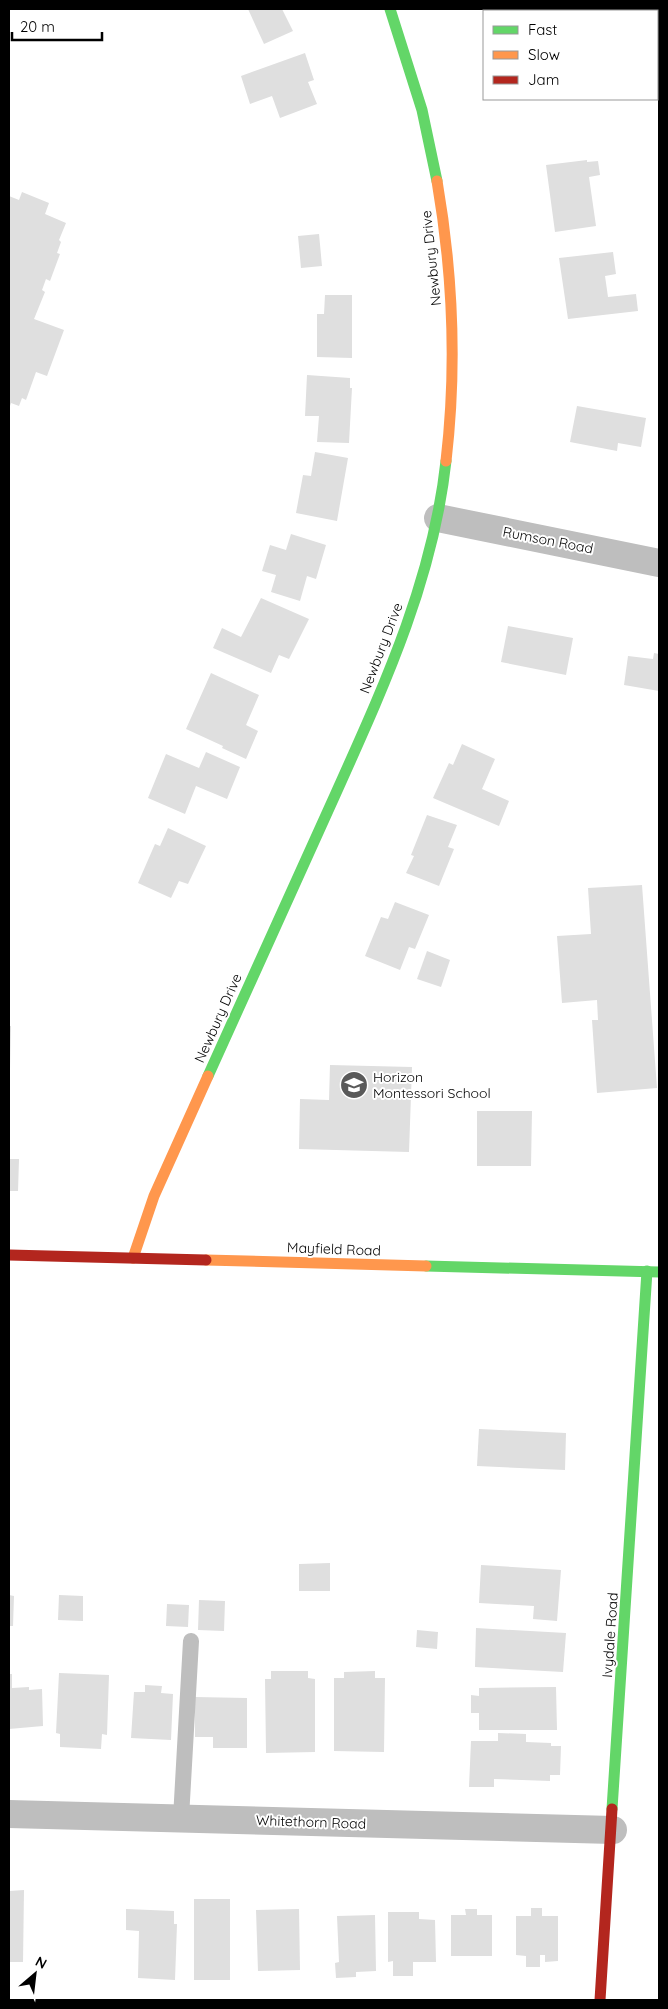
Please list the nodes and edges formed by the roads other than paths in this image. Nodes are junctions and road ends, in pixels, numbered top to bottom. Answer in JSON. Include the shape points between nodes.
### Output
{"nodes":[{"id":1,"x":390,"y":9,"type":"edge"},
{"id":2,"x":438,"y":518,"type":"junction"},
{"id":3,"x":659,"y":563,"type":"edge"},
{"id":4,"x":9,"y":1256,"type":"edge"},
{"id":5,"x":133,"y":1258,"type":"junction"},
{"id":6,"x":653,"y":1272,"type":"edge"},
{"id":7,"x":191,"y":1641,"type":"dead end"},
{"id":8,"x":9,"y":1814,"type":"edge"},
{"id":9,"x":181,"y":1818,"type":"junction"},
{"id":10,"x":612,"y":1830,"type":"junction"},
{"id":11,"x":600,"y":2000,"type":"edge"}],
"edges":[{"from":1,"to":2,"type":"street","name":"Newbury Drive","via":[[416,86],[436,172],[450,276],[453,360],[447,455]]},
{"from":2,"to":3,"type":"street","name":"Rumson Road"},
{"from":2,"to":5,"type":"street","name":"Newbury Drive","via":[[406,630],[154,1196]]},
{"from":4,"to":5,"type":"street","name":"Mayfield Road"},
{"from":5,"to":6,"type":"street","name":"Mayfield Road"},
{"from":6,"to":10,"type":"street","name":"Ivydale Road"},
{"from":7,"to":9,"type":"lane"},
{"from":8,"to":9,"type":"street","name":"Whitethorn Road"},
{"from":9,"to":10,"type":"street","name":"Whitethorn Road"},
{"from":10,"to":11,"type":"street","name":"Ivydale Road"}]}
